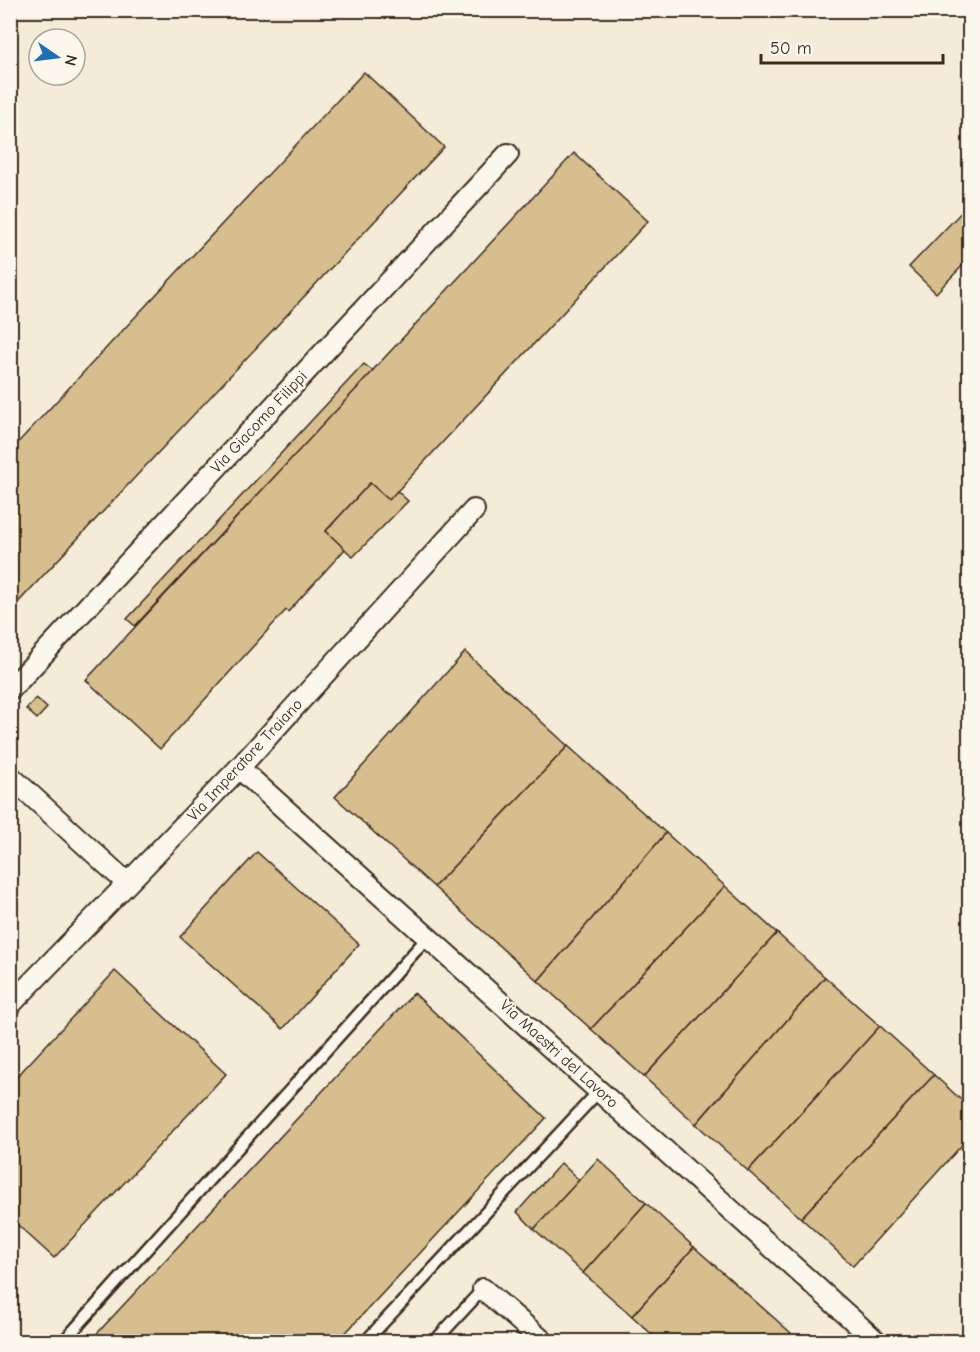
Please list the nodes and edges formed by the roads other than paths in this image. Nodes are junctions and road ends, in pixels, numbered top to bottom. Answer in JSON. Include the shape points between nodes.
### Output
{"nodes":[{"id":1,"x":508,"y":154,"type":"dead end"},
{"id":2,"x":474,"y":510,"type":"dead end"},
{"id":3,"x":10,"y":690,"type":"edge"},
{"id":4,"x":238,"y":768,"type":"junction"},
{"id":5,"x":10,"y":776,"type":"edge"},
{"id":6,"x":128,"y":883,"type":"junction"},
{"id":7,"x":429,"y":937,"type":"junction"},
{"id":8,"x":10,"y":1005,"type":"edge"},
{"id":9,"x":600,"y":1090,"type":"junction"},
{"id":10,"x":483,"y":1289,"type":"joint"},
{"id":11,"x":63,"y":1341,"type":"edge"},
{"id":12,"x":365,"y":1341,"type":"edge"},
{"id":13,"x":434,"y":1341,"type":"edge"},
{"id":14,"x":544,"y":1341,"type":"edge"},
{"id":15,"x":877,"y":1341,"type":"edge"}],
"edges":[{"from":1,"to":3,"type":"street","name":"Via Giacomo Filippi"},
{"from":2,"to":4,"type":"street","name":"Via Imperatore Traiano"},
{"from":4,"to":6,"type":"street","name":"Via Imperatore Traiano"},
{"from":4,"to":7,"type":"street","name":"Via Maestri del Lavoro"},
{"from":5,"to":6,"type":"street"},
{"from":6,"to":8,"type":"street","name":"Via Imperatore Traiano"},
{"from":7,"to":9,"type":"street","name":"Via Maestri del Lavoro"},
{"from":7,"to":11,"type":"lane"},
{"from":9,"to":12,"type":"lane"},
{"from":9,"to":15,"type":"street","name":"Via Maestri del Lavoro"},
{"from":10,"to":13,"type":"lane"},
{"from":10,"to":14,"type":"street"}]}
